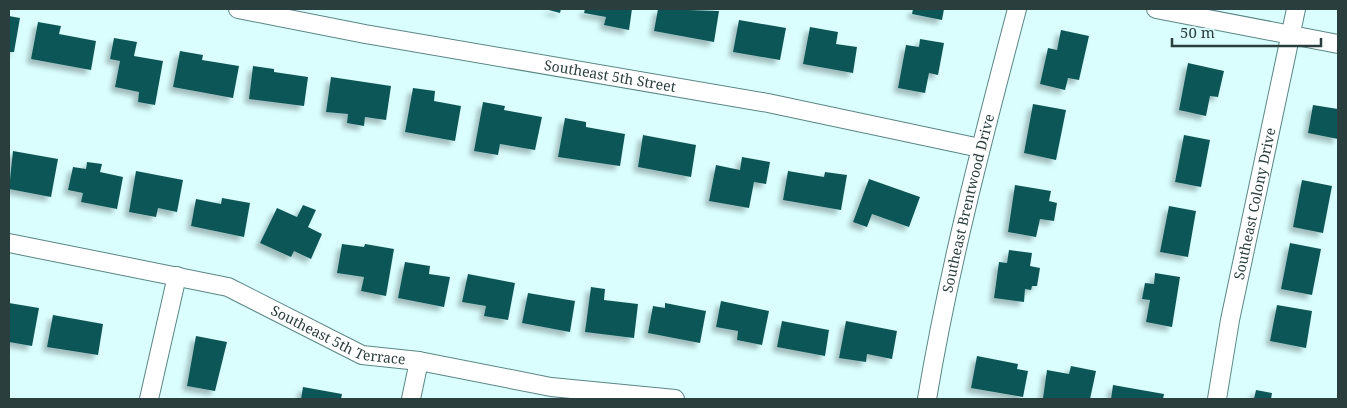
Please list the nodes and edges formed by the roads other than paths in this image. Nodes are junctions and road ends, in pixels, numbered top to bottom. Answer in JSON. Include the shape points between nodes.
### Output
{"nodes":[{"id":1,"x":238,"y":9,"type":"edge"},
{"id":2,"x":1017,"y":9,"type":"edge"},
{"id":3,"x":1156,"y":9,"type":"edge"},
{"id":4,"x":1296,"y":9,"type":"edge"},
{"id":5,"x":1290,"y":35,"type":"junction"},
{"id":6,"x":1338,"y":44,"type":"edge"},
{"id":7,"x":980,"y":148,"type":"junction"},
{"id":8,"x":9,"y":243,"type":"edge"},
{"id":9,"x":177,"y":276,"type":"junction"},
{"id":10,"x":419,"y":361,"type":"junction"},
{"id":11,"x":149,"y":399,"type":"edge"},
{"id":12,"x":411,"y":399,"type":"edge"},
{"id":13,"x":675,"y":399,"type":"edge"},
{"id":14,"x":927,"y":399,"type":"edge"},
{"id":15,"x":1217,"y":399,"type":"edge"}],
"edges":[{"from":1,"to":7,"type":"street","name":"Southeast 5th Street","via":[[768,103]]},
{"from":2,"to":7,"type":"street","name":"Southeast Brentwood Drive"},
{"from":3,"to":5,"type":"street"},
{"from":4,"to":5,"type":"street","name":"Southeast Colony Drive"},
{"from":5,"to":6,"type":"street"},
{"from":5,"to":15,"type":"street","name":"Southeast Colony Drive","via":[[1230,320]]},
{"from":7,"to":14,"type":"street","name":"Southeast Brentwood Drive"},
{"from":8,"to":9,"type":"street","name":"Southeast 5th Terrace"},
{"from":9,"to":10,"type":"street","name":"Southeast 5th Terrace","via":[[228,288],[362,355]]},
{"from":9,"to":11,"type":"street"},
{"from":10,"to":12,"type":"street"},
{"from":10,"to":13,"type":"street","name":"Southeast 5th Terrace","via":[[551,387]]}]}
